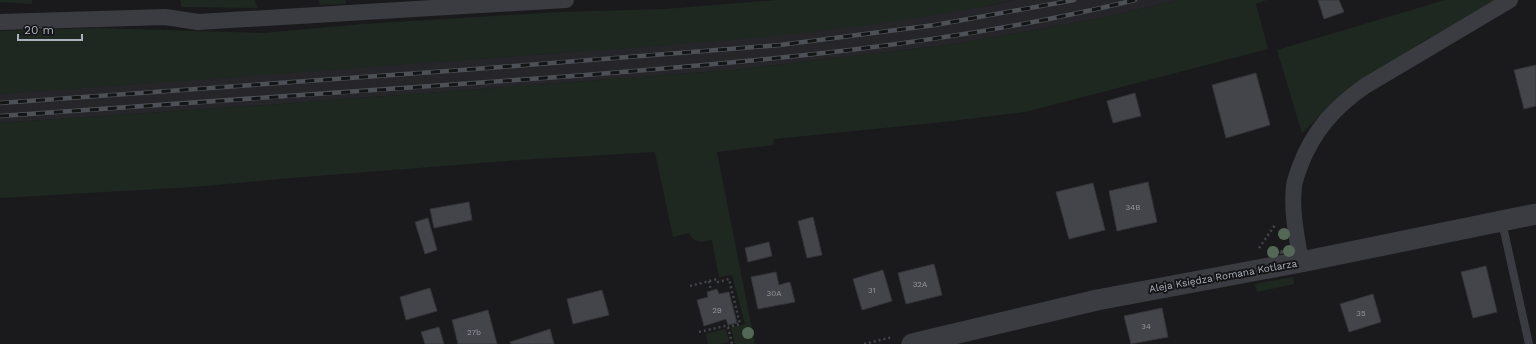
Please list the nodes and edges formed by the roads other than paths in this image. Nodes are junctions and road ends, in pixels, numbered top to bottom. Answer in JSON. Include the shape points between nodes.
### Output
{"nodes":[{"id":1,"x":566,"y":0,"type":"edge"},
{"id":2,"x":1510,"y":0,"type":"edge"},
{"id":3,"x":0,"y":22,"type":"edge"},
{"id":4,"x":1536,"y":214,"type":"edge"},
{"id":5,"x":1502,"y":221,"type":"junction"},
{"id":6,"x":1301,"y":262,"type":"junction"},
{"id":7,"x":912,"y":344,"type":"edge"},
{"id":8,"x":1529,"y":344,"type":"edge"}],
"edges":[{"from":1,"to":3,"type":"street","via":[[198,22],[165,17]]},
{"from":2,"to":6,"type":"street","via":[[1346,99],[1314,135],[1306,149],[1294,185],[1293,200]]},
{"from":4,"to":5,"type":"street","name":"Aleja Księdza Romana Kotlarza"},
{"from":5,"to":6,"type":"street","name":"Aleja Księdza Romana Kotlarza"},
{"from":5,"to":8,"type":"lane"},
{"from":6,"to":7,"type":"street","name":"Aleja Księdza Romana Kotlarza","via":[[1097,300]]}]}
